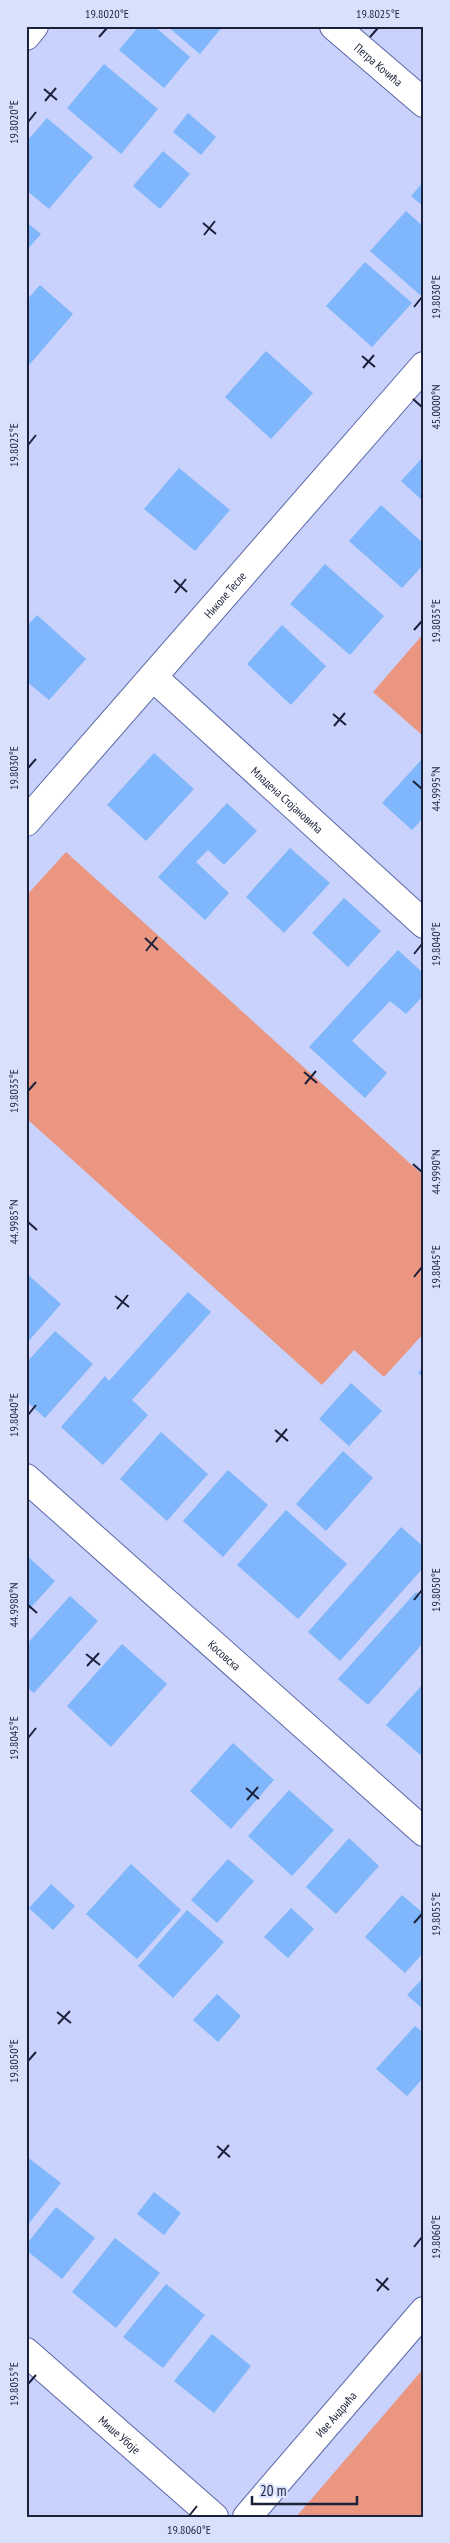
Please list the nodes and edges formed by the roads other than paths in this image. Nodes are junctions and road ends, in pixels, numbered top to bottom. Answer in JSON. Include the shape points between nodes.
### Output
{"nodes":[{"id":1,"x":34,"y":26,"type":"edge"},
{"id":2,"x":334,"y":26,"type":"edge"},
{"id":3,"x":26,"y":36,"type":"edge"},
{"id":4,"x":424,"y":103,"type":"edge"},
{"id":5,"x":424,"y":366,"type":"edge"},
{"id":6,"x":152,"y":677,"type":"junction"},
{"id":7,"x":26,"y":822,"type":"edge"},
{"id":8,"x":424,"y":924,"type":"edge"},
{"id":9,"x":26,"y":1478,"type":"edge"},
{"id":10,"x":424,"y":1832,"type":"edge"},
{"id":11,"x":424,"y":2310,"type":"edge"},
{"id":12,"x":26,"y":2352,"type":"edge"},
{"id":13,"x":214,"y":2517,"type":"edge"},
{"id":14,"x":247,"y":2517,"type":"edge"}],
"edges":[{"from":1,"to":3,"type":"street"},
{"from":2,"to":4,"type":"street","name":"Петра Кочића"},
{"from":5,"to":6,"type":"street","name":"Николе Тесле"},
{"from":6,"to":7,"type":"street","name":"Николе Тесле"},
{"from":6,"to":8,"type":"street","name":"Младена Стојановића"},
{"from":9,"to":10,"type":"street","name":"Косовска"},
{"from":11,"to":14,"type":"street","name":"Иве Андрића"},
{"from":12,"to":13,"type":"street","name":"Мише Убоје"}]}
